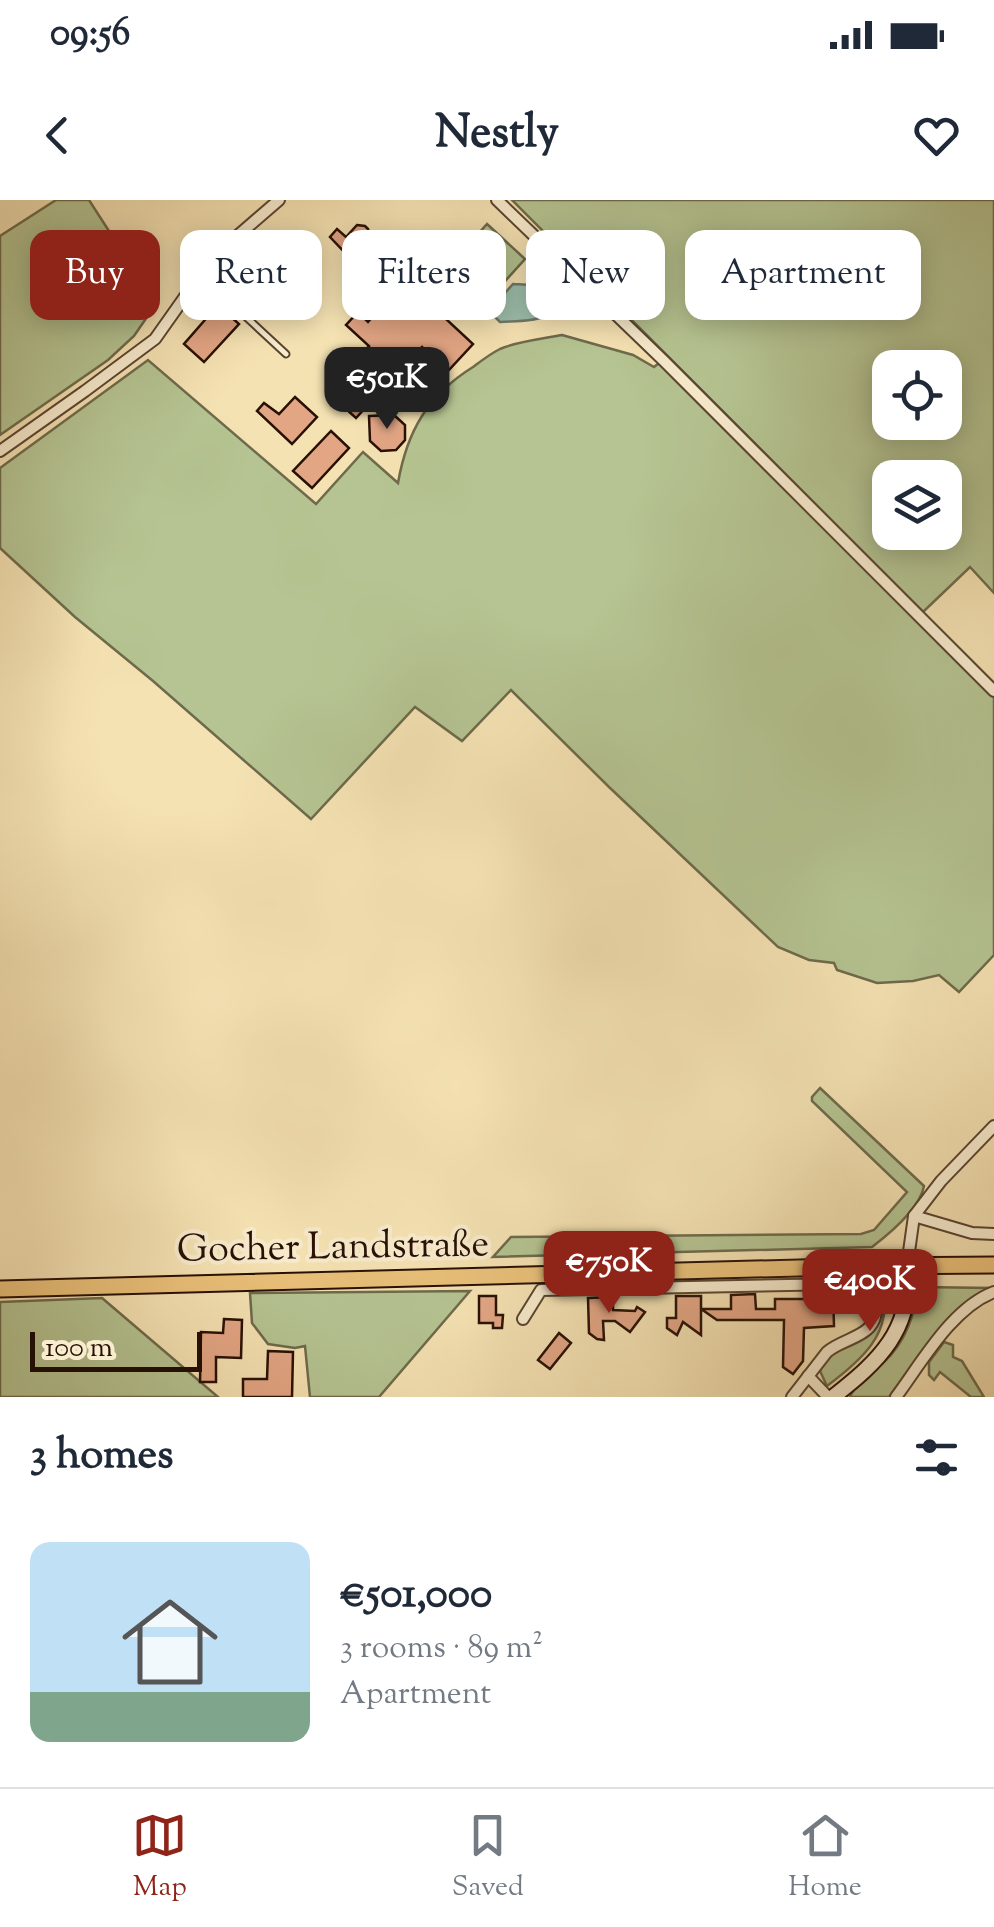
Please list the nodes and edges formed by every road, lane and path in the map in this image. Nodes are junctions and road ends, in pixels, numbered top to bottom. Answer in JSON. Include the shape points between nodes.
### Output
{"nodes":[{"id":1,"x":278,"y":200,"type":"edge"},
{"id":2,"x":497,"y":200,"type":"edge"},
{"id":3,"x":244,"y":230,"type":"edge"},
{"id":4,"x":180,"y":304,"type":"edge"},
{"id":5,"x":250,"y":320,"type":"edge"},
{"id":6,"x":286,"y":354,"type":"dead end"},
{"id":7,"x":0,"y":451,"type":"edge"},
{"id":8,"x":994,"y":691,"type":"edge"},
{"id":9,"x":994,"y":1126,"type":"edge"},
{"id":10,"x":914,"y":1216,"type":"junction"},
{"id":11,"x":994,"y":1234,"type":"edge"},
{"id":12,"x":907,"y":1266,"type":"junction"},
{"id":13,"x":994,"y":1266,"type":"edge"},
{"id":14,"x":0,"y":1289,"type":"edge"},
{"id":15,"x":994,"y":1292,"type":"edge"},
{"id":16,"x":523,"y":1319,"type":"dead end"},
{"id":17,"x":808,"y":1376,"type":"junction"},
{"id":18,"x":792,"y":1397,"type":"edge"},
{"id":19,"x":830,"y":1397,"type":"edge"},
{"id":20,"x":896,"y":1397,"type":"edge"}],
"edges":[{"from":1,"to":3,"type":"street"},
{"from":2,"to":8,"type":"street"},
{"from":4,"to":7,"type":"street","via":[[155,339]]},
{"from":5,"to":6,"type":"lane"},
{"from":9,"to":10,"type":"street"},
{"from":10,"to":11,"type":"street"},
{"from":10,"to":12,"type":"street"},
{"from":12,"to":13,"type":"main road","name":"Gocher Landstraße"},
{"from":12,"to":14,"type":"main road","name":"Gocher Landstraße"},
{"from":12,"to":19,"type":"street","via":[[904,1309],[891,1343]]},
{"from":15,"to":20,"type":"street","via":[[959,1315]]},
{"from":16,"to":17,"type":"street","name":"Gocher Landstraße","via":[[541,1290],[841,1284],[870,1291],[876,1312],[869,1327],[834,1346]]},
{"from":17,"to":18,"type":"street","name":"Gocher Landstraße"},
{"from":17,"to":19,"type":"street"}]}
